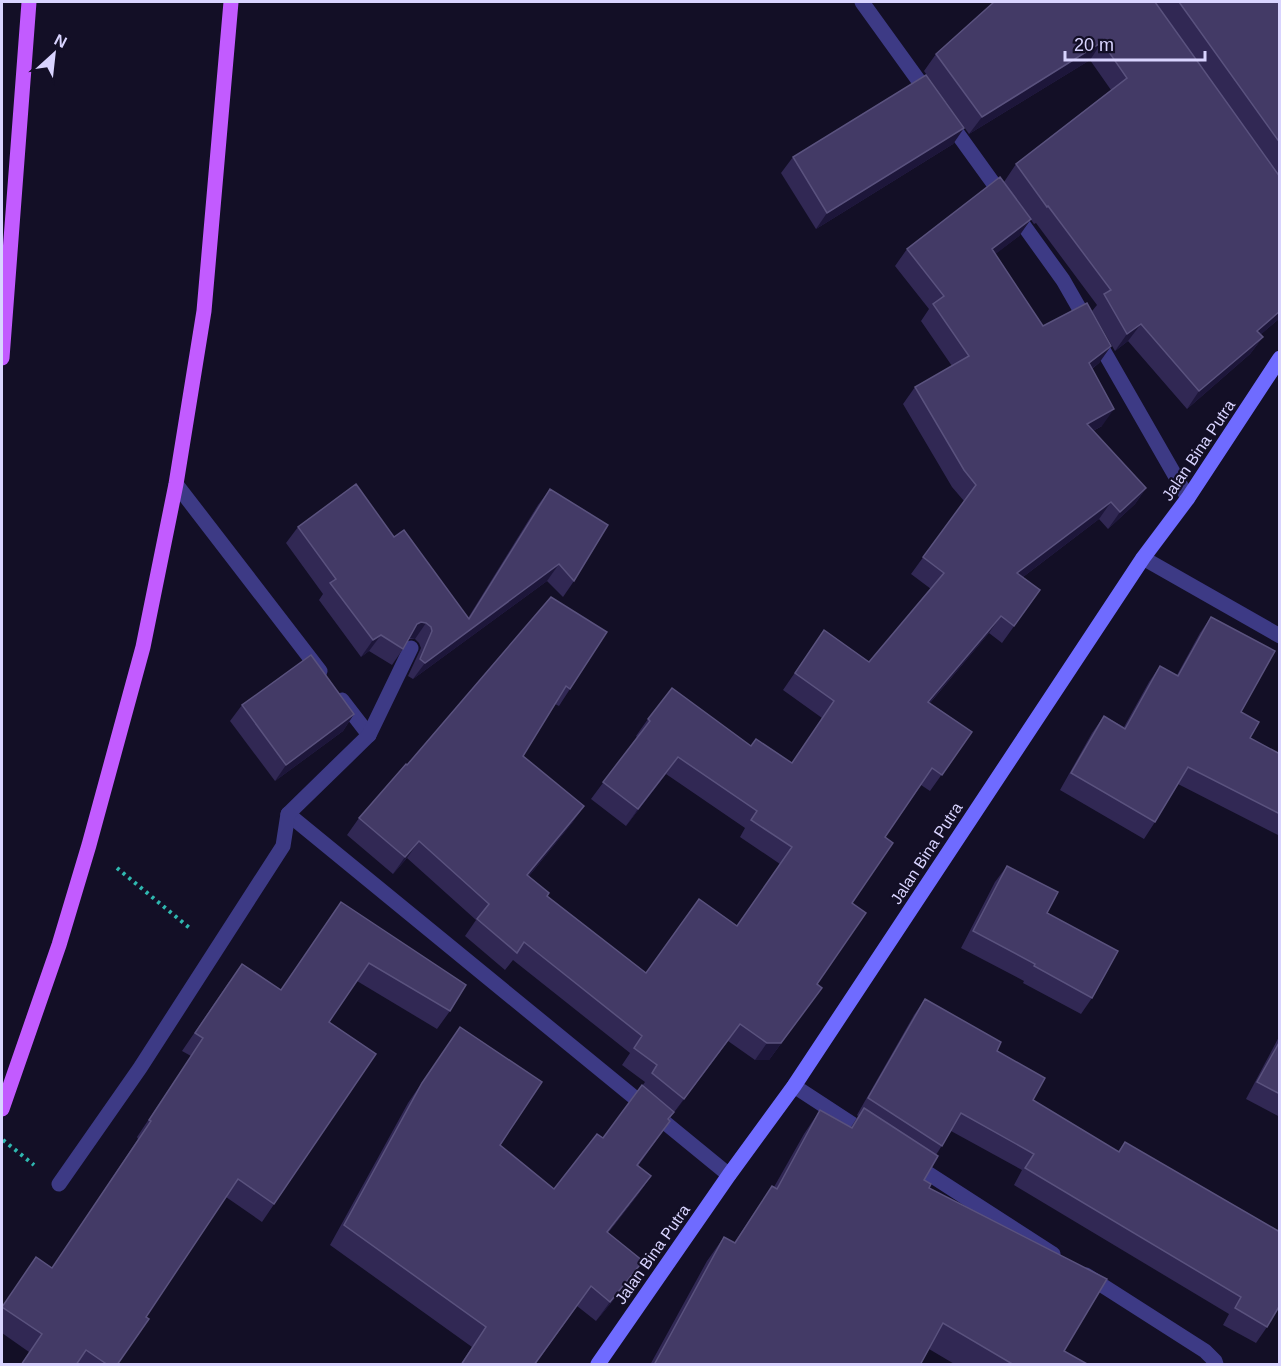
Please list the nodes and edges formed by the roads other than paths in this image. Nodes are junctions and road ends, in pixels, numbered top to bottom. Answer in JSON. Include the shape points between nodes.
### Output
{"nodes":[{"id":1,"x":29,"y":2,"type":"edge"},
{"id":2,"x":231,"y":2,"type":"edge"},
{"id":3,"x":862,"y":2,"type":"edge"},
{"id":4,"x":2,"y":358,"type":"edge"},
{"id":5,"x":1280,"y":358,"type":"edge"},
{"id":6,"x":176,"y":484,"type":"junction"},
{"id":7,"x":1188,"y":498,"type":"junction"},
{"id":8,"x":1143,"y":558,"type":"junction"},
{"id":9,"x":1280,"y":636,"type":"edge"},
{"id":10,"x":411,"y":648,"type":"edge"},
{"id":11,"x":369,"y":735,"type":"junction"},
{"id":12,"x":288,"y":814,"type":"junction"},
{"id":13,"x":794,"y":1086,"type":"junction"},
{"id":14,"x":2,"y":1109,"type":"edge"},
{"id":15,"x":884,"y":1144,"type":"edge"},
{"id":16,"x":904,"y":1157,"type":"edge"},
{"id":17,"x":729,"y":1175,"type":"junction"},
{"id":18,"x":58,"y":1185,"type":"road end"},
{"id":19,"x":598,"y":1365,"type":"edge"},
{"id":20,"x":1216,"y":1365,"type":"edge"}],
"edges":[{"from":1,"to":4,"type":"main road"},
{"from":2,"to":6,"type":"main road","via":[[204,312]]},
{"from":3,"to":7,"type":"street","via":[[1063,280]]},
{"from":5,"to":7,"type":"street","name":"Jalan Bina Putra"},
{"from":6,"to":11,"type":"street"},
{"from":6,"to":14,"type":"main road","via":[[143,647],[88,845]]},
{"from":7,"to":8,"type":"street","name":"Jalan Bina Putra"},
{"from":8,"to":9,"type":"street"},
{"from":8,"to":13,"type":"street","name":"Jalan Bina Putra"},
{"from":10,"to":11,"type":"street"},
{"from":11,"to":12,"type":"street"},
{"from":12,"to":17,"type":"street"},
{"from":12,"to":18,"type":"street","via":[[283,846],[140,1068]]},
{"from":13,"to":15,"type":"street"},
{"from":13,"to":17,"type":"street","name":"Jalan Bina Putra"},
{"from":16,"to":20,"type":"street","via":[[1205,1352]]},
{"from":17,"to":19,"type":"street","name":"Jalan Bina Putra"}]}
